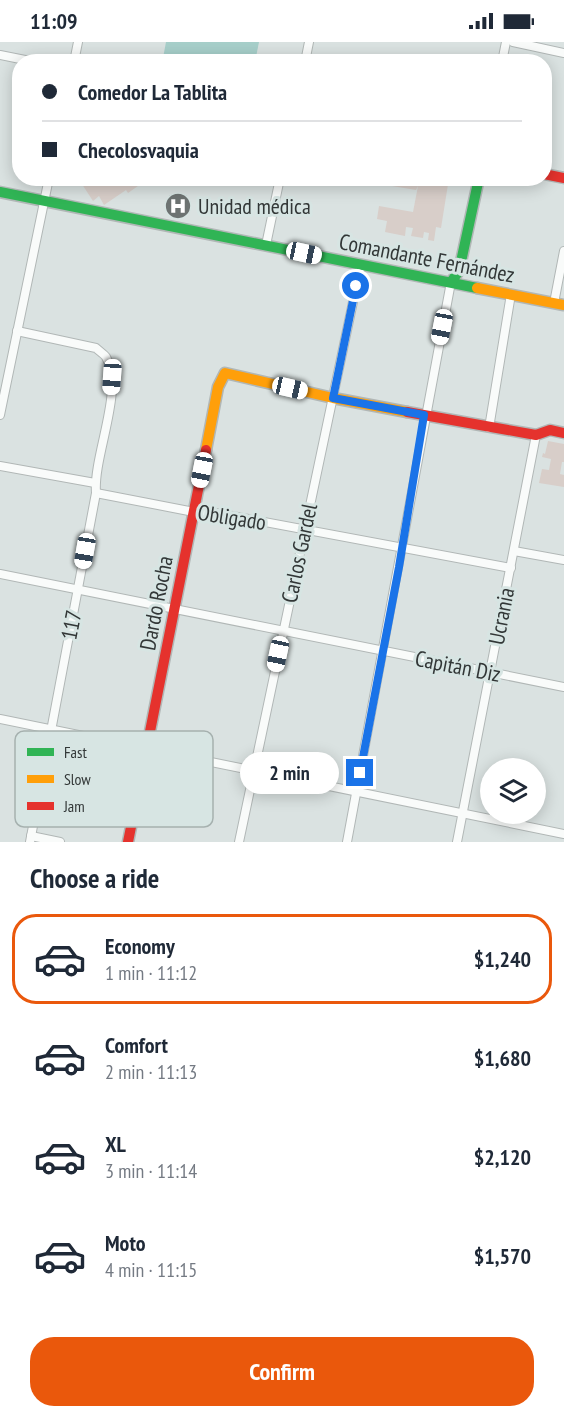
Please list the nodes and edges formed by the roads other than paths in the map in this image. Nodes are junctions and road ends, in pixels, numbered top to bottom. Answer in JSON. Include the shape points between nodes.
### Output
{"nodes":[{"id":1,"x":513,"y":42,"type":"edge"},
{"id":2,"x":564,"y":53,"type":"edge"},
{"id":3,"x":47,"y":186,"type":"edge"},
{"id":4,"x":278,"y":186,"type":"edge"},
{"id":5,"x":477,"y":186,"type":"edge"},
{"id":6,"x":0,"y":192,"type":"edge"},
{"id":7,"x":44,"y":201,"type":"junction"},
{"id":8,"x":266,"y":245,"type":"junction"},
{"id":9,"x":564,"y":251,"type":"edge"},
{"id":10,"x":361,"y":264,"type":"junction"},
{"id":11,"x":451,"y":282,"type":"junction"},
{"id":12,"x":511,"y":294,"type":"junction"},
{"id":13,"x":559,"y":304,"type":"edge"},
{"id":14,"x":17,"y":331,"type":"junction"},
{"id":15,"x":333,"y":398,"type":"junction"},
{"id":16,"x":0,"y":415,"type":"edge"},
{"id":17,"x":424,"y":415,"type":"junction"},
{"id":18,"x":489,"y":428,"type":"junction"},
{"id":19,"x":564,"y":433,"type":"edge"},
{"id":20,"x":536,"y":435,"type":"junction"},
{"id":21,"x":0,"y":466,"type":"edge"},
{"id":22,"x":95,"y":483,"type":"junction"},
{"id":23,"x":96,"y":493,"type":"junction"},
{"id":24,"x":194,"y":512,"type":"junction"},
{"id":25,"x":304,"y":529,"type":"junction"},
{"id":26,"x":402,"y":546,"type":"junction"},
{"id":27,"x":514,"y":551,"type":"junction"},
{"id":28,"x":564,"y":560,"type":"edge"},
{"id":29,"x":511,"y":568,"type":"junction"},
{"id":30,"x":0,"y":574,"type":"edge"},
{"id":31,"x":78,"y":590,"type":"junction"},
{"id":32,"x":176,"y":609,"type":"junction"},
{"id":33,"x":283,"y":631,"type":"junction"},
{"id":34,"x":383,"y":651,"type":"junction"},
{"id":35,"x":490,"y":672,"type":"junction"},
{"id":36,"x":564,"y":687,"type":"edge"},
{"id":37,"x":0,"y":718,"type":"edge"},
{"id":38,"x":51,"y":729,"type":"junction"},
{"id":39,"x":61,"y":731,"type":"edge"},
{"id":40,"x":150,"y":731,"type":"edge"},
{"id":41,"x":213,"y":762,"type":"edge"},
{"id":42,"x":254,"y":771,"type":"junction"},
{"id":43,"x":356,"y":793,"type":"junction"},
{"id":44,"x":463,"y":815,"type":"junction"},
{"id":45,"x":131,"y":827,"type":"edge"},
{"id":46,"x":564,"y":834,"type":"edge"},
{"id":47,"x":30,"y":839,"type":"edge"},
{"id":48,"x":60,"y":842,"type":"edge"},
{"id":49,"x":128,"y":842,"type":"edge"},
{"id":50,"x":239,"y":842,"type":"edge"},
{"id":51,"x":346,"y":842,"type":"edge"},
{"id":52,"x":458,"y":842,"type":"edge"}],
"edges":[{"from":1,"to":2,"type":"street"},
{"from":3,"to":7,"type":"street"},
{"from":4,"to":8,"type":"street"},
{"from":5,"to":11,"type":"street","via":[[459,271]]},
{"from":6,"to":7,"type":"street","name":"Comandante Fernández"},
{"from":7,"to":8,"type":"street","name":"Comandante Fernández"},
{"from":7,"to":14,"type":"street"},
{"from":8,"to":10,"type":"street","name":"Comandante Fernández"},
{"from":9,"to":13,"type":"street"},
{"from":10,"to":11,"type":"street","name":"Comandante Fernández"},
{"from":10,"to":15,"type":"street","name":"Carlos Gardel"},
{"from":11,"to":12,"type":"street","name":"Comandante Fernández"},
{"from":11,"to":17,"type":"street"},
{"from":12,"to":13,"type":"street","name":"Comandante Fernández"},
{"from":12,"to":18,"type":"street"},
{"from":14,"to":16,"type":"street"},
{"from":14,"to":22,"type":"street","name":"117","via":[[96,348],[106,357],[112,377]]},
{"from":15,"to":17,"type":"street"},
{"from":15,"to":24,"type":"street","name":"Dardo Rocha","via":[[225,373],[218,387]]},
{"from":15,"to":25,"type":"street","name":"Carlos Gardel"},
{"from":17,"to":18,"type":"street"},
{"from":17,"to":26,"type":"street"},
{"from":18,"to":20,"type":"street"},
{"from":19,"to":20,"type":"street","via":[[550,430]]},
{"from":20,"to":27,"type":"street","name":"Ucrania"},
{"from":21,"to":22,"type":"street"},
{"from":22,"to":23,"type":"street","name":"117"},
{"from":23,"to":24,"type":"street","name":"Obligado"},
{"from":23,"to":31,"type":"street","name":"117"},
{"from":24,"to":25,"type":"street","name":"Obligado"},
{"from":24,"to":32,"type":"street","name":"Dardo Rocha"},
{"from":25,"to":26,"type":"street","name":"Obligado"},
{"from":25,"to":33,"type":"street","name":"Carlos Gardel"},
{"from":26,"to":29,"type":"street","name":"Obligado"},
{"from":26,"to":34,"type":"street"},
{"from":27,"to":28,"type":"street"},
{"from":27,"to":29,"type":"street","name":"Ucrania"},
{"from":29,"to":35,"type":"street","name":"Ucrania"},
{"from":30,"to":31,"type":"street","name":"Capitán Diz"},
{"from":31,"to":32,"type":"street","name":"Capitán Diz"},
{"from":31,"to":38,"type":"street","name":"117"},
{"from":32,"to":33,"type":"street","name":"Capitán Diz"},
{"from":32,"to":40,"type":"street","name":"Dardo Rocha"},
{"from":33,"to":34,"type":"street","name":"Capitán Diz"},
{"from":33,"to":42,"type":"street","name":"Carlos Gardel"},
{"from":34,"to":35,"type":"street","name":"Capitán Diz"},
{"from":34,"to":43,"type":"street"},
{"from":35,"to":36,"type":"street","name":"Capitán Diz"},
{"from":35,"to":44,"type":"street","name":"Ucrania"},
{"from":37,"to":38,"type":"street"},
{"from":38,"to":39,"type":"street"},
{"from":41,"to":42,"type":"street"},
{"from":42,"to":43,"type":"street"},
{"from":42,"to":50,"type":"street","name":"Carlos Gardel"},
{"from":43,"to":44,"type":"street"},
{"from":43,"to":51,"type":"street"},
{"from":44,"to":46,"type":"street"},
{"from":44,"to":52,"type":"street","name":"Ucrania"},
{"from":45,"to":49,"type":"street","name":"Dardo Rocha"},
{"from":47,"to":48,"type":"street"}]}
